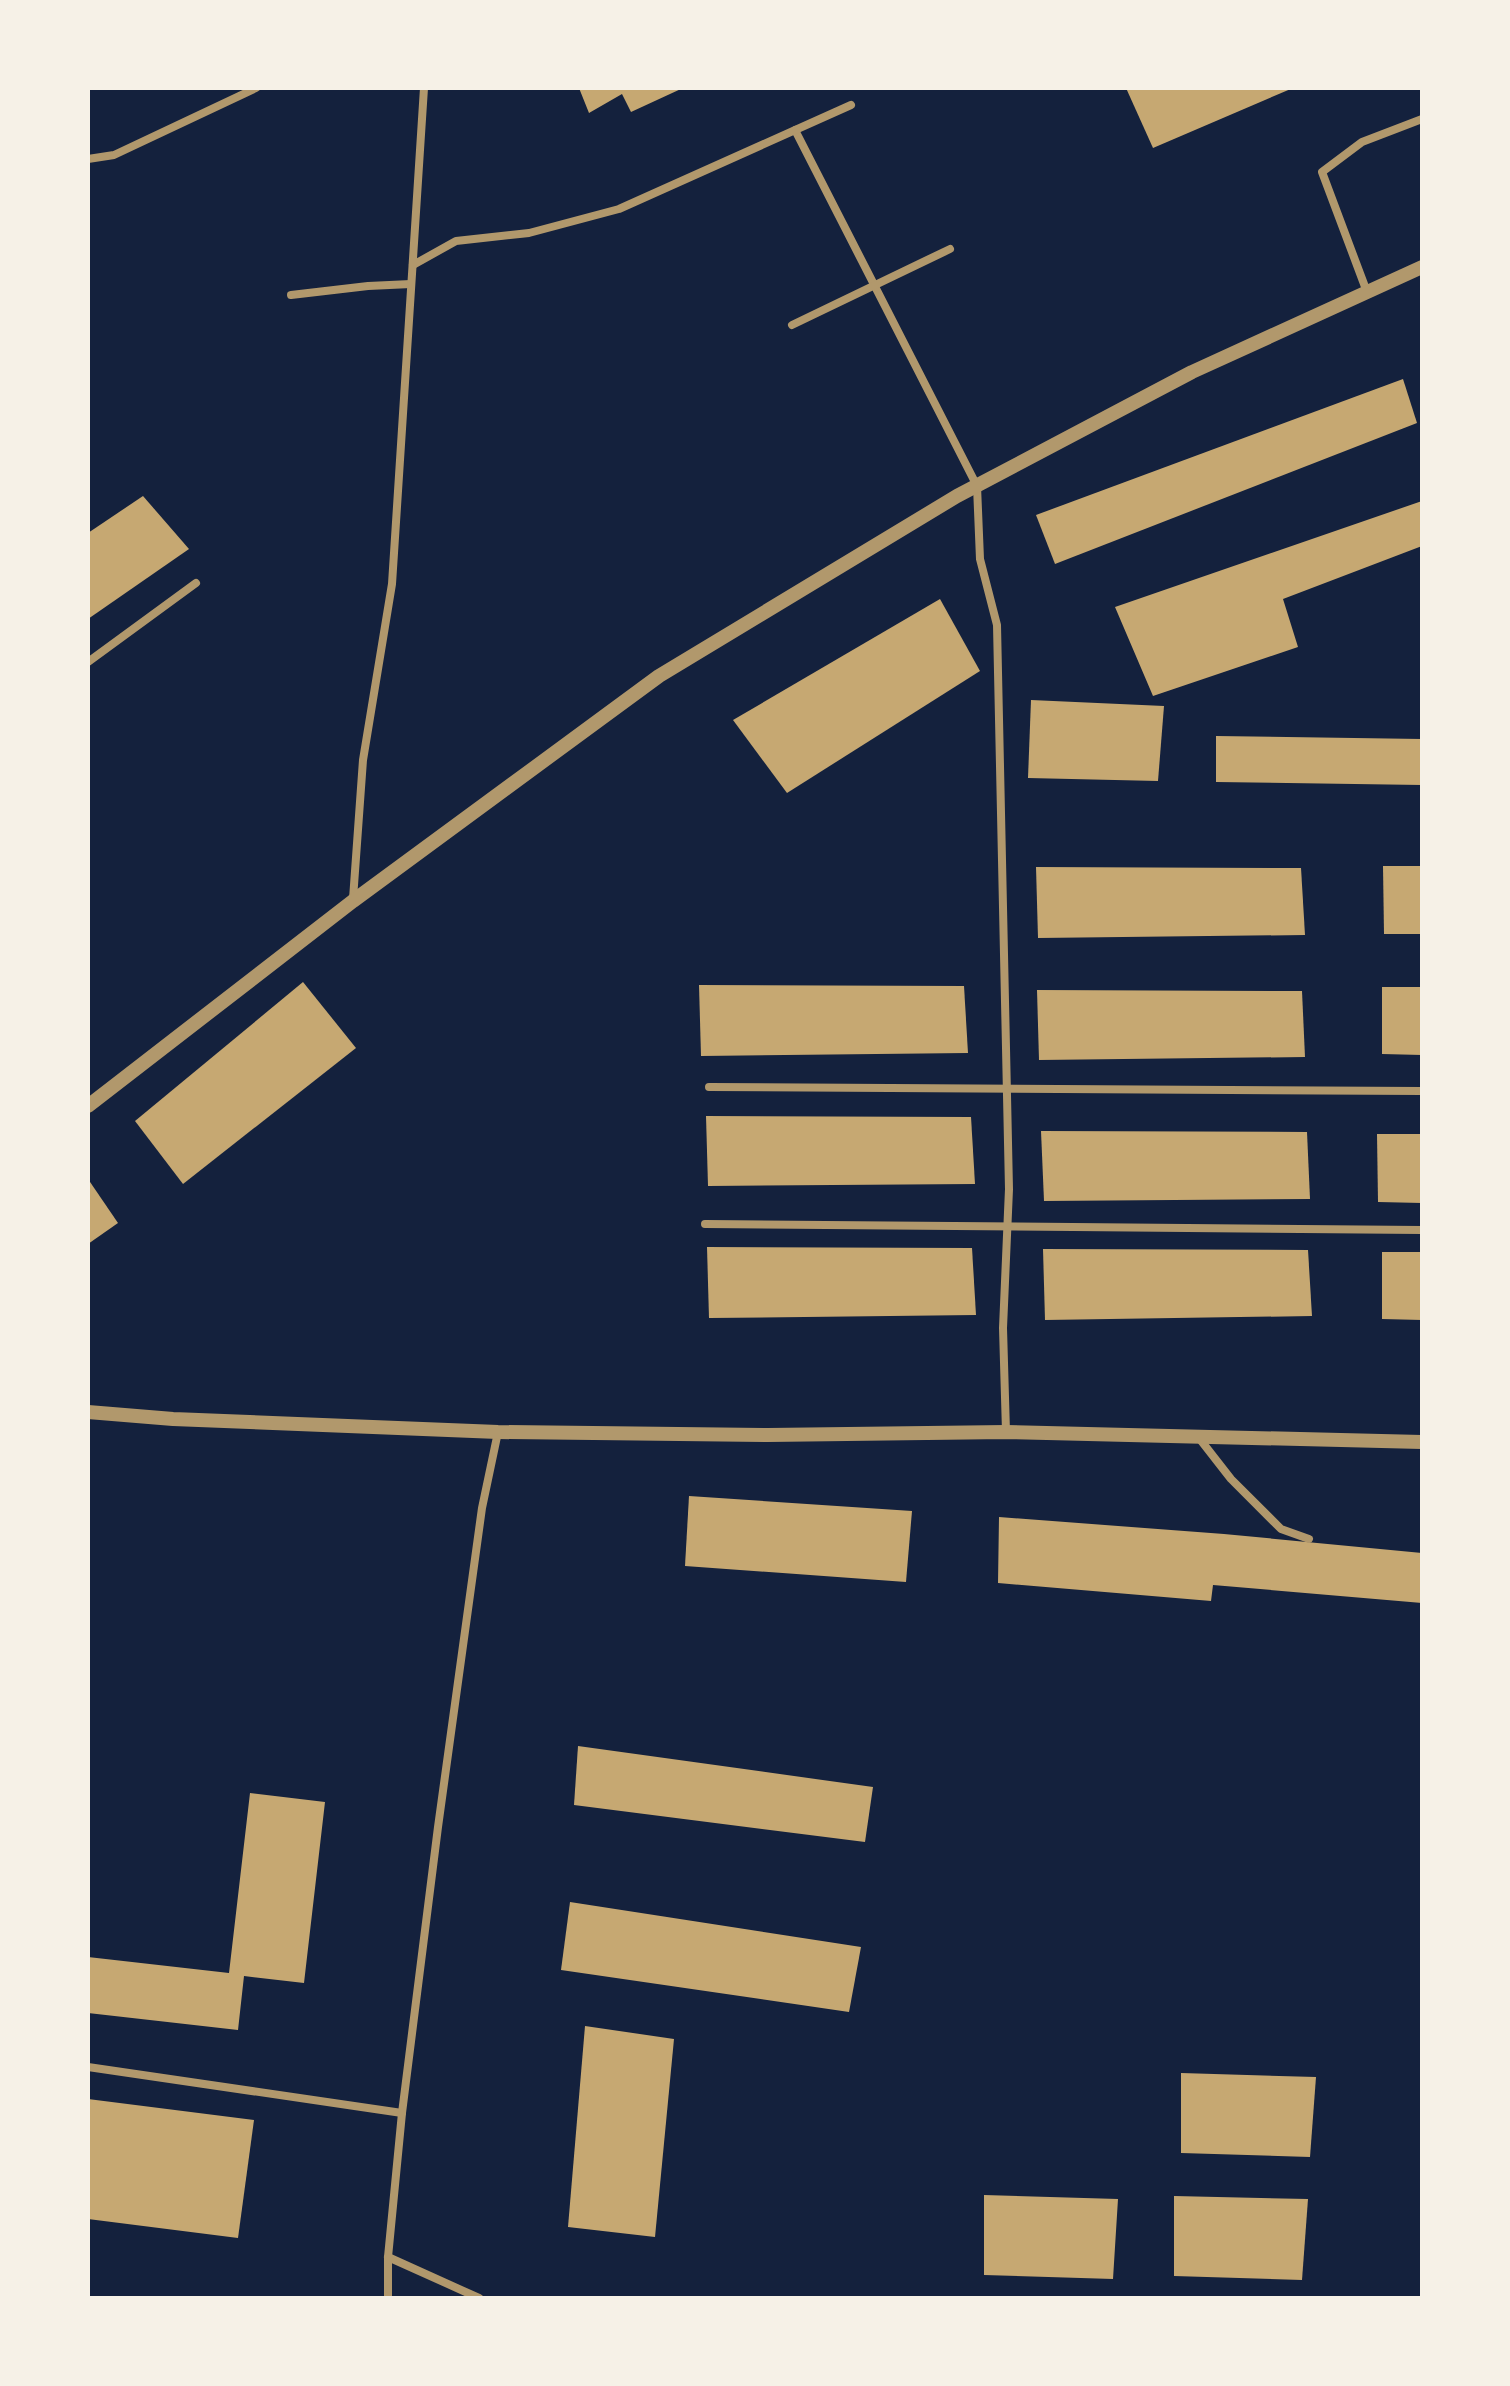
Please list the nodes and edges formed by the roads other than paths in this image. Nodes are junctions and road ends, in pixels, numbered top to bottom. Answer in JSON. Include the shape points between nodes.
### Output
{"nodes":[{"id":1,"x":256,"y":88,"type":"edge"},
{"id":2,"x":424,"y":88,"type":"edge"},
{"id":3,"x":851,"y":105,"type":"dead end"},
{"id":4,"x":1422,"y":119,"type":"edge"},
{"id":5,"x":795,"y":130,"type":"junction"},
{"id":6,"x":88,"y":159,"type":"edge"},
{"id":7,"x":950,"y":249,"type":"dead end"},
{"id":8,"x":413,"y":265,"type":"junction"},
{"id":9,"x":1422,"y":267,"type":"edge"},
{"id":10,"x":411,"y":284,"type":"junction"},
{"id":11,"x":874,"y":285,"type":"junction"},
{"id":12,"x":1367,"y":292,"type":"junction"},
{"id":13,"x":291,"y":295,"type":"dead end"},
{"id":14,"x":792,"y":325,"type":"dead end"},
{"id":15,"x":977,"y":486,"type":"junction"},
{"id":16,"x":196,"y":583,"type":"dead end"},
{"id":17,"x":88,"y":662,"type":"edge"},
{"id":18,"x":353,"y":901,"type":"junction"},
{"id":19,"x":709,"y":1087,"type":"dead end"},
{"id":20,"x":1006,"y":1089,"type":"junction"},
{"id":21,"x":1422,"y":1091,"type":"edge"},
{"id":22,"x":88,"y":1106,"type":"edge"},
{"id":23,"x":705,"y":1224,"type":"dead end"},
{"id":24,"x":1007,"y":1226,"type":"junction"},
{"id":25,"x":1422,"y":1230,"type":"edge"},
{"id":26,"x":88,"y":1412,"type":"edge"},
{"id":27,"x":498,"y":1432,"type":"junction"},
{"id":28,"x":1006,"y":1432,"type":"junction"},
{"id":29,"x":1199,"y":1437,"type":"junction"},
{"id":30,"x":1422,"y":1442,"type":"edge"},
{"id":31,"x":1309,"y":1539,"type":"dead end"},
{"id":32,"x":88,"y":2067,"type":"edge"},
{"id":33,"x":402,"y":2113,"type":"junction"},
{"id":34,"x":388,"y":2257,"type":"junction"},
{"id":35,"x":388,"y":2298,"type":"edge"},
{"id":36,"x":479,"y":2298,"type":"edge"}],
"edges":[{"from":1,"to":6,"type":"street","via":[[114,155]]},
{"from":2,"to":8,"type":"street"},
{"from":3,"to":5,"type":"street"},
{"from":4,"to":12,"type":"street","via":[[1362,142],[1322,172]]},
{"from":5,"to":8,"type":"street","via":[[619,209],[529,233],[456,241]]},
{"from":5,"to":11,"type":"street"},
{"from":7,"to":11,"type":"street"},
{"from":8,"to":10,"type":"street"},
{"from":9,"to":12,"type":"street"},
{"from":10,"to":13,"type":"street"},
{"from":10,"to":18,"type":"street","via":[[392,584],[363,760]]},
{"from":11,"to":14,"type":"street"},
{"from":11,"to":15,"type":"street"},
{"from":12,"to":15,"type":"street","via":[[1192,372]]},
{"from":15,"to":18,"type":"street","via":[[659,676]]},
{"from":15,"to":20,"type":"street","via":[[980,559],[997,625]]},
{"from":16,"to":17,"type":"street"},
{"from":18,"to":22,"type":"street"},
{"from":19,"to":20,"type":"street"},
{"from":20,"to":21,"type":"street"},
{"from":20,"to":24,"type":"street"},
{"from":23,"to":24,"type":"street"},
{"from":24,"to":25,"type":"street"},
{"from":24,"to":28,"type":"street"},
{"from":26,"to":27,"type":"street"},
{"from":27,"to":28,"type":"street"},
{"from":27,"to":33,"type":"street","via":[[482,1508]]},
{"from":28,"to":29,"type":"street"},
{"from":29,"to":30,"type":"street"},
{"from":29,"to":31,"type":"street","via":[[1231,1479],[1281,1529]]},
{"from":32,"to":33,"type":"street"},
{"from":33,"to":34,"type":"street"},
{"from":34,"to":35,"type":"street"},
{"from":34,"to":36,"type":"street"}]}
